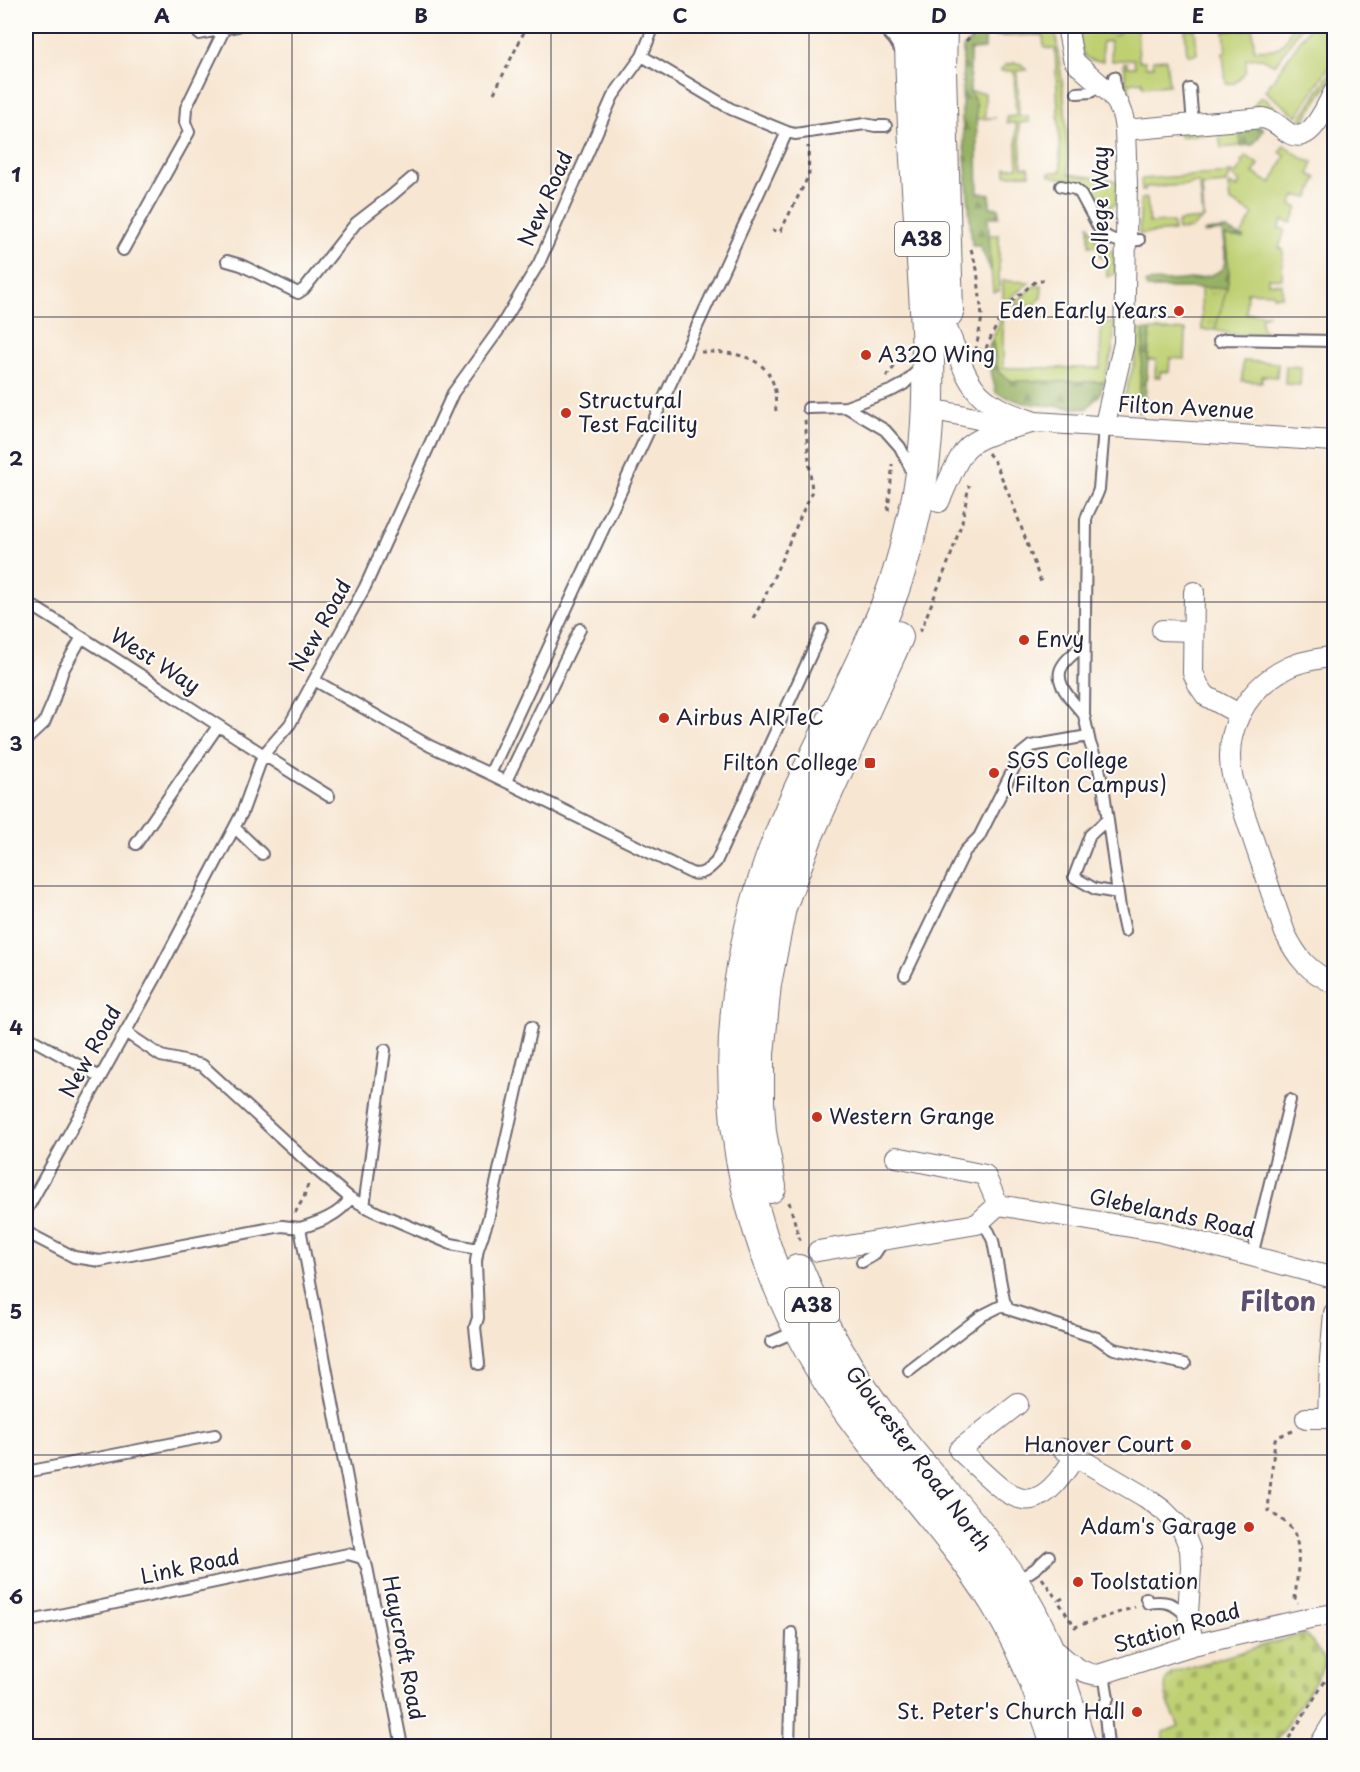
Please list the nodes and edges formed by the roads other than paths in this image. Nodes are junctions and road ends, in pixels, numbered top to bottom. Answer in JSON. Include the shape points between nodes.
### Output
{"nodes":[{"id":1,"x":238,"y":26,"type":"edge"},
{"id":2,"x":654,"y":26,"type":"edge"},
{"id":3,"x":882,"y":26,"type":"edge"},
{"id":4,"x":911,"y":26,"type":"edge"},
{"id":5,"x":1067,"y":26,"type":"edge"},
{"id":6,"x":225,"y":28,"type":"junction"},
{"id":7,"x":199,"y":34,"type":"dead end"},
{"id":8,"x":951,"y":36,"type":"edge"},
{"id":9,"x":642,"y":56,"type":"junction"},
{"id":10,"x":912,"y":69,"type":"junction"},
{"id":11,"x":1099,"y":89,"type":"junction"},
{"id":12,"x":1190,"y":89,"type":"dead end"},
{"id":13,"x":1335,"y":92,"type":"edge"},
{"id":14,"x":1077,"y":93,"type":"dead end"},
{"id":15,"x":1193,"y":124,"type":"junction"},
{"id":16,"x":886,"y":126,"type":"dead end"},
{"id":17,"x":1125,"y":130,"type":"junction"},
{"id":18,"x":787,"y":132,"type":"junction"},
{"id":19,"x":412,"y":178,"type":"dead end"},
{"id":20,"x":1061,"y":186,"type":"dead end"},
{"id":21,"x":1132,"y":241,"type":"junction"},
{"id":22,"x":123,"y":250,"type":"dead end"},
{"id":23,"x":227,"y":261,"type":"dead end"},
{"id":24,"x":948,"y":331,"type":"junction"},
{"id":25,"x":1219,"y":341,"type":"dead end"},
{"id":26,"x":1335,"y":341,"type":"edge"},
{"id":27,"x":928,"y":360,"type":"junction"},
{"id":28,"x":846,"y":407,"type":"junction"},
{"id":29,"x":938,"y":410,"type":"junction"},
{"id":30,"x":807,"y":413,"type":"road end"},
{"id":31,"x":1029,"y":424,"type":"junction"},
{"id":32,"x":1104,"y":428,"type":"junction"},
{"id":33,"x":1335,"y":441,"type":"edge"},
{"id":34,"x":930,"y":494,"type":"junction"},
{"id":35,"x":1194,"y":592,"type":"dead end"},
{"id":36,"x":26,"y":602,"type":"edge"},
{"id":37,"x":580,"y":629,"type":"dead end"},
{"id":38,"x":822,"y":630,"type":"dead end"},
{"id":39,"x":1162,"y":630,"type":"dead end"},
{"id":40,"x":1193,"y":631,"type":"junction"},
{"id":41,"x":82,"y":636,"type":"junction"},
{"id":42,"x":1084,"y":645,"type":"junction"},
{"id":43,"x":1335,"y":656,"type":"edge"},
{"id":44,"x":314,"y":680,"type":"junction"},
{"id":45,"x":1239,"y":714,"type":"junction"},
{"id":46,"x":1084,"y":715,"type":"junction"},
{"id":47,"x":218,"y":726,"type":"junction"},
{"id":48,"x":1088,"y":736,"type":"junction"},
{"id":49,"x":26,"y":740,"type":"edge"},
{"id":50,"x":262,"y":755,"type":"junction"},
{"id":51,"x":490,"y":774,"type":"junction"},
{"id":52,"x":506,"y":781,"type":"junction"},
{"id":53,"x":329,"y":796,"type":"dead end"},
{"id":54,"x":1108,"y":819,"type":"junction"},
{"id":55,"x":235,"y":828,"type":"junction"},
{"id":56,"x":136,"y":844,"type":"dead end"},
{"id":57,"x":262,"y":854,"type":"dead end"},
{"id":58,"x":1118,"y":893,"type":"junction"},
{"id":59,"x":1125,"y":932,"type":"dead end"},
{"id":60,"x":905,"y":975,"type":"dead end"},
{"id":61,"x":1335,"y":983,"type":"edge"},
{"id":62,"x":531,"y":1027,"type":"dead end"},
{"id":63,"x":125,"y":1032,"type":"junction"},
{"id":64,"x":26,"y":1036,"type":"edge"},
{"id":65,"x":385,"y":1050,"type":"dead end"},
{"id":66,"x":100,"y":1077,"type":"junction"},
{"id":67,"x":1290,"y":1100,"type":"dead end"},
{"id":68,"x":896,"y":1157,"type":"dead end"},
{"id":69,"x":350,"y":1198,"type":"junction"},
{"id":70,"x":998,"y":1205,"type":"junction"},
{"id":71,"x":364,"y":1207,"type":"junction"},
{"id":72,"x":26,"y":1211,"type":"edge"},
{"id":73,"x":981,"y":1221,"type":"junction"},
{"id":74,"x":300,"y":1228,"type":"junction"},
{"id":75,"x":26,"y":1232,"type":"edge"},
{"id":76,"x":884,"y":1240,"type":"junction"},
{"id":77,"x":809,"y":1248,"type":"road end"},
{"id":78,"x":478,"y":1249,"type":"junction"},
{"id":79,"x":1251,"y":1256,"type":"junction"},
{"id":80,"x":862,"y":1262,"type":"dead end"},
{"id":81,"x":1335,"y":1278,"type":"edge"},
{"id":82,"x":1005,"y":1304,"type":"junction"},
{"id":83,"x":1335,"y":1313,"type":"edge"},
{"id":84,"x":799,"y":1330,"type":"junction"},
{"id":85,"x":771,"y":1342,"type":"dead end"},
{"id":86,"x":479,"y":1364,"type":"dead end"},
{"id":87,"x":1185,"y":1364,"type":"dead end"},
{"id":88,"x":909,"y":1371,"type":"dead end"},
{"id":89,"x":1018,"y":1404,"type":"dead end"},
{"id":90,"x":1306,"y":1418,"type":"road end"},
{"id":91,"x":1331,"y":1418,"type":"edge"},
{"id":92,"x":215,"y":1435,"type":"dead end"},
{"id":93,"x":26,"y":1472,"type":"edge"},
{"id":94,"x":1049,"y":1556,"type":"dead end"},
{"id":95,"x":362,"y":1558,"type":"junction"},
{"id":96,"x":1026,"y":1570,"type":"junction"},
{"id":97,"x":1147,"y":1600,"type":"road end"},
{"id":98,"x":1335,"y":1614,"type":"edge"},
{"id":99,"x":1189,"y":1619,"type":"junction"},
{"id":100,"x":26,"y":1622,"type":"edge"},
{"id":101,"x":792,"y":1633,"type":"dead end"},
{"id":102,"x":1044,"y":1641,"type":"junction"},
{"id":103,"x":1193,"y":1645,"type":"junction"},
{"id":104,"x":1104,"y":1674,"type":"junction"},
{"id":105,"x":1335,"y":1721,"type":"edge"},
{"id":106,"x":402,"y":1746,"type":"edge"},
{"id":107,"x":789,"y":1746,"type":"edge"},
{"id":108,"x":1050,"y":1746,"type":"edge"},
{"id":109,"x":1057,"y":1746,"type":"edge"},
{"id":110,"x":1080,"y":1746,"type":"edge"},
{"id":111,"x":1108,"y":1746,"type":"edge"},
{"id":112,"x":1319,"y":1746,"type":"edge"}],
"edges":[{"from":1,"to":6,"type":"lane"},
{"from":2,"to":9,"type":"lane","name":"New Road"},
{"from":3,"to":10,"type":"lane"},
{"from":4,"to":10,"type":"main road","number":"A38"},
{"from":5,"to":11,"type":"street","name":"College Way","via":[[1073,58]]},
{"from":6,"to":7,"type":"lane"},
{"from":6,"to":22,"type":"lane","via":[[186,108],[189,132]]},
{"from":8,"to":24,"type":"main road","name":"Gloucester Road North","number":"A38","via":[[940,72]]},
{"from":9,"to":18,"type":"lane","via":[[713,92],[731,109]]},
{"from":9,"to":44,"type":"lane","name":"New Road","via":[[613,96],[539,263],[498,331],[453,393],[365,587]]},
{"from":10,"to":27,"type":"main road","number":"A38"},
{"from":11,"to":14,"type":"lane"},
{"from":11,"to":17,"type":"street","name":"College Way","via":[[1117,102]]},
{"from":12,"to":15,"type":"lane"},
{"from":13,"to":15,"type":"street","name":"College Way","via":[[1303,136],[1295,136],[1263,118]]},
{"from":15,"to":17,"type":"street","name":"College Way"},
{"from":16,"to":18,"type":"lane","via":[[865,124]]},
{"from":17,"to":21,"type":"street","name":"College Way"},
{"from":18,"to":51,"type":"lane"},
{"from":19,"to":23,"type":"lane","via":[[356,223],[298,293]]},
{"from":20,"to":21,"type":"lane","via":[[1080,193],[1106,237]]},
{"from":21,"to":32,"type":"street","name":"College Way","via":[[1120,285],[1124,343]]},
{"from":24,"to":29,"type":"main road","name":"Gloucester Road North","number":"A38"},
{"from":24,"to":31,"type":"street","name":"Filton Avenue","via":[[976,390]]},
{"from":25,"to":26,"type":"lane"},
{"from":27,"to":28,"type":"lane","via":[[904,384]]},
{"from":27,"to":29,"type":"main road","number":"A38"},
{"from":28,"to":30,"type":"lane"},
{"from":28,"to":34,"type":"lane","via":[[885,430]]},
{"from":29,"to":31,"type":"street","name":"Filton Avenue","via":[[977,420]]},
{"from":29,"to":34,"type":"main road","name":"Gloucester Road North","number":"A38","via":[[925,451]]},
{"from":31,"to":32,"type":"street","name":"Filton Avenue"},
{"from":31,"to":34,"type":"street","name":"Filton Avenue","via":[[987,436],[969,446]]},
{"from":32,"to":33,"type":"street","name":"Filton Avenue"},
{"from":32,"to":42,"type":"lane","via":[[1099,489],[1086,520]]},
{"from":34,"to":84,"type":"main road","name":"Gloucester Road North","number":"A38","via":[[908,538],[892,592],[868,650],[778,840],[741,977],[734,1063],[739,1139],[759,1227]]},
{"from":34,"to":96,"type":"main road","name":"Gloucester Road North","number":"A38","via":[[921,571],[780,907],[762,1005],[758,1102],[764,1158],[776,1212],[819,1320],[885,1422],[962,1516]]},
{"from":35,"to":40,"type":"street"},
{"from":36,"to":41,"type":"lane","name":"West Way"},
{"from":37,"to":52,"type":"lane"},
{"from":38,"to":52,"type":"lane","via":[[716,862],[705,872],[691,873]]},
{"from":39,"to":40,"type":"street"},
{"from":40,"to":45,"type":"street","via":[[1193,674],[1199,686],[1206,696]]},
{"from":41,"to":47,"type":"lane","name":"West Way"},
{"from":41,"to":49,"type":"lane","via":[[63,670],[44,723]]},
{"from":42,"to":46,"type":"lane"},
{"from":42,"to":46,"type":"lane","via":[[1059,670],[1064,688]]},
{"from":43,"to":45,"type":"street","via":[[1300,663],[1280,672],[1255,691]]},
{"from":44,"to":50,"type":"lane","name":"New Road","via":[[290,724]]},
{"from":44,"to":51,"type":"lane","via":[[430,746]]},
{"from":45,"to":61,"type":"street","via":[[1230,746],[1231,774],[1280,919],[1305,965]]},
{"from":46,"to":48,"type":"lane"},
{"from":47,"to":50,"type":"lane","name":"West Way"},
{"from":47,"to":56,"type":"lane"},
{"from":48,"to":54,"type":"lane","via":[[1099,768]]},
{"from":48,"to":60,"type":"lane","via":[[1031,746],[1021,754],[979,837],[965,851]]},
{"from":50,"to":53,"type":"lane","name":"West Way"},
{"from":50,"to":55,"type":"lane","name":"New Road"},
{"from":51,"to":52,"type":"lane"},
{"from":54,"to":58,"type":"lane"},
{"from":54,"to":58,"type":"lane","via":[[1090,835],[1074,877],[1095,889]]},
{"from":55,"to":57,"type":"lane"},
{"from":55,"to":63,"type":"lane","name":"New Road"},
{"from":58,"to":59,"type":"lane"},
{"from":62,"to":78,"type":"lane"},
{"from":63,"to":66,"type":"lane","name":"New Road"},
{"from":63,"to":69,"type":"lane","via":[[161,1056],[202,1065]]},
{"from":64,"to":66,"type":"lane"},
{"from":65,"to":71,"type":"lane"},
{"from":66,"to":72,"type":"lane","name":"New Road"},
{"from":67,"to":79,"type":"lane"},
{"from":68,"to":70,"type":"street","via":[[985,1175]]},
{"from":69,"to":71,"type":"lane"},
{"from":69,"to":74,"type":"lane","via":[[332,1215]]},
{"from":70,"to":73,"type":"street"},
{"from":70,"to":79,"type":"street","name":"Glebelands Road","via":[[1161,1232]]},
{"from":71,"to":78,"type":"lane","via":[[452,1244]]},
{"from":73,"to":76,"type":"street"},
{"from":73,"to":82,"type":"lane","via":[[992,1236]]},
{"from":74,"to":75,"type":"lane","via":[[282,1226],[100,1261],[74,1257]]},
{"from":74,"to":95,"type":"lane","name":"Haycroft Road"},
{"from":76,"to":77,"type":"street"},
{"from":76,"to":80,"type":"lane","via":[[874,1255]]},
{"from":78,"to":86,"type":"lane","via":[[475,1327]]},
{"from":79,"to":81,"type":"street","name":"Glebelands Road"},
{"from":82,"to":87,"type":"lane","via":[[1012,1311],[1097,1338],[1114,1349]]},
{"from":82,"to":88,"type":"lane","via":[[981,1316]]},
{"from":83,"to":91,"type":"street","via":[[1330,1359]]},
{"from":84,"to":85,"type":"lane"},
{"from":84,"to":109,"type":"main road","name":"Gloucester Road North","number":"A38","via":[[854,1417],[950,1537],[996,1602],[1022,1649]]},
{"from":89,"to":99,"type":"street","via":[[959,1450],[1014,1497],[1027,1500],[1049,1491],[1066,1471],[1069,1452],[1164,1510],[1182,1528],[1190,1549]]},
{"from":90,"to":91,"type":"street"},
{"from":92,"to":93,"type":"lane"},
{"from":94,"to":96,"type":"lane"},
{"from":95,"to":100,"type":"lane","name":"Link Road","via":[[348,1554]]},
{"from":95,"to":106,"type":"lane","name":"Haycroft Road","via":[[367,1567]]},
{"from":96,"to":102,"type":"main road","name":"Gloucester Road North","number":"A38","via":[[1023,1598]]},
{"from":97,"to":99,"type":"lane","via":[[1177,1606]]},
{"from":98,"to":103,"type":"street","name":"Station Road"},
{"from":99,"to":103,"type":"street"},
{"from":101,"to":107,"type":"lane"},
{"from":102,"to":104,"type":"street","name":"Station Road","via":[[1081,1671]]},
{"from":102,"to":110,"type":"main road","name":"Gloucester Road North","number":"A38"},
{"from":103,"to":104,"type":"street","name":"Station Road"},
{"from":104,"to":111,"type":"lane"},
{"from":105,"to":112,"type":"street"},
{"from":108,"to":109,"type":"lane"}]}
